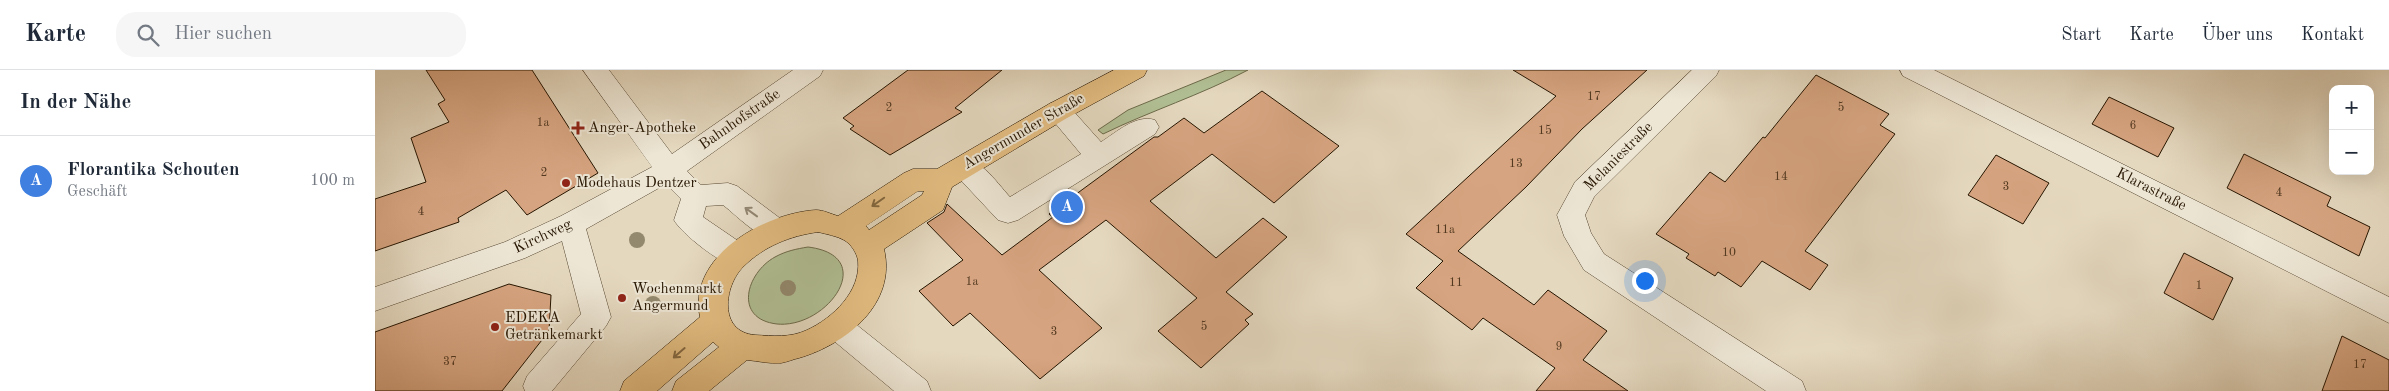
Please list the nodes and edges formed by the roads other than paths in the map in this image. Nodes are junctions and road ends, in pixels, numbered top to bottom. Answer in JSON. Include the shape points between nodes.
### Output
{"nodes":[{"id":1,"x":595,"y":70,"type":"edge"},
{"id":2,"x":811,"y":70,"type":"edge"},
{"id":3,"x":1135,"y":70,"type":"edge"},
{"id":4,"x":1707,"y":70,"type":"edge"},
{"id":5,"x":1913,"y":70,"type":"edge"},
{"id":6,"x":1058,"y":111,"type":"junction"},
{"id":7,"x":1146,"y":127,"type":"dead end"},
{"id":8,"x":1099,"y":156,"type":"junction"},
{"id":9,"x":964,"y":167,"type":"junction"},
{"id":10,"x":669,"y":170,"type":"junction"},
{"id":11,"x":941,"y":180,"type":"junction"},
{"id":12,"x":695,"y":196,"type":"junction"},
{"id":13,"x":571,"y":224,"type":"junction"},
{"id":14,"x":844,"y":226,"type":"junction"},
{"id":15,"x":775,"y":230,"type":"junction"},
{"id":16,"x":868,"y":245,"type":"junction"},
{"id":17,"x":737,"y":255,"type":"junction"},
{"id":18,"x":375,"y":299,"type":"edge"},
{"id":19,"x":2389,"y":311,"type":"edge"},
{"id":20,"x":716,"y":321,"type":"junction"},
{"id":21,"x":838,"y":328,"type":"junction"},
{"id":22,"x":742,"y":346,"type":"junction"},
{"id":23,"x":538,"y":386,"type":"dead end"},
{"id":24,"x":635,"y":391,"type":"edge"},
{"id":25,"x":687,"y":391,"type":"edge"},
{"id":26,"x":916,"y":391,"type":"edge"},
{"id":27,"x":1791,"y":391,"type":"edge"}],
"edges":[{"from":1,"to":10,"type":"street"},
{"from":2,"to":10,"type":"street","name":"Bahnhofstraße"},
{"from":3,"to":6,"type":"main road","name":"Angermunder Straße"},
{"from":4,"to":27,"type":"street","name":"Melaniestraße","via":[[1585,190],[1571,215],[1578,236],[1594,262]]},
{"from":5,"to":19,"type":"street","name":"Klarastraße"},
{"from":6,"to":8,"type":"street"},
{"from":6,"to":9,"type":"main road","name":"Angermunder Straße"},
{"from":7,"to":8,"type":"street"},
{"from":8,"to":9,"type":"street","via":[[1007,212]]},
{"from":9,"to":11,"type":"main road","name":"Angermunder Straße"},
{"from":10,"to":12,"type":"street"},
{"from":10,"to":13,"type":"street","name":"Kirchweg"},
{"from":11,"to":14,"type":"main road","name":"Angermunder Straße","one_way":true,"via":[[913,180]]},
{"from":11,"to":16,"type":"main road","via":[[933,202]]},
{"from":15,"to":12,"type":"street","one_way":true,"via":[[728,194]]},
{"from":12,"to":17,"type":"street","via":[[688,220]]},
{"from":13,"to":18,"type":"street","name":"Kirchweg","via":[[515,250]]},
{"from":13,"to":23,"type":"street","via":[[596,317]]},
{"from":14,"to":15,"type":"main road","via":[[832,222],[805,222]]},
{"from":14,"to":16,"type":"main road"},
{"from":15,"to":17,"type":"main road"},
{"from":16,"to":21,"type":"main road","via":[[873,257],[871,285],[852,315]]},
{"from":17,"to":20,"type":"main road","via":[[722,274],[714,295]]},
{"from":20,"to":22,"type":"main road","via":[[730,340]]},
{"from":20,"to":24,"type":"main road","one_way":true},
{"from":21,"to":22,"type":"main road","via":[[819,339],[779,351],[759,351]]},
{"from":21,"to":26,"type":"street"},
{"from":22,"to":25,"type":"main road"}]}
